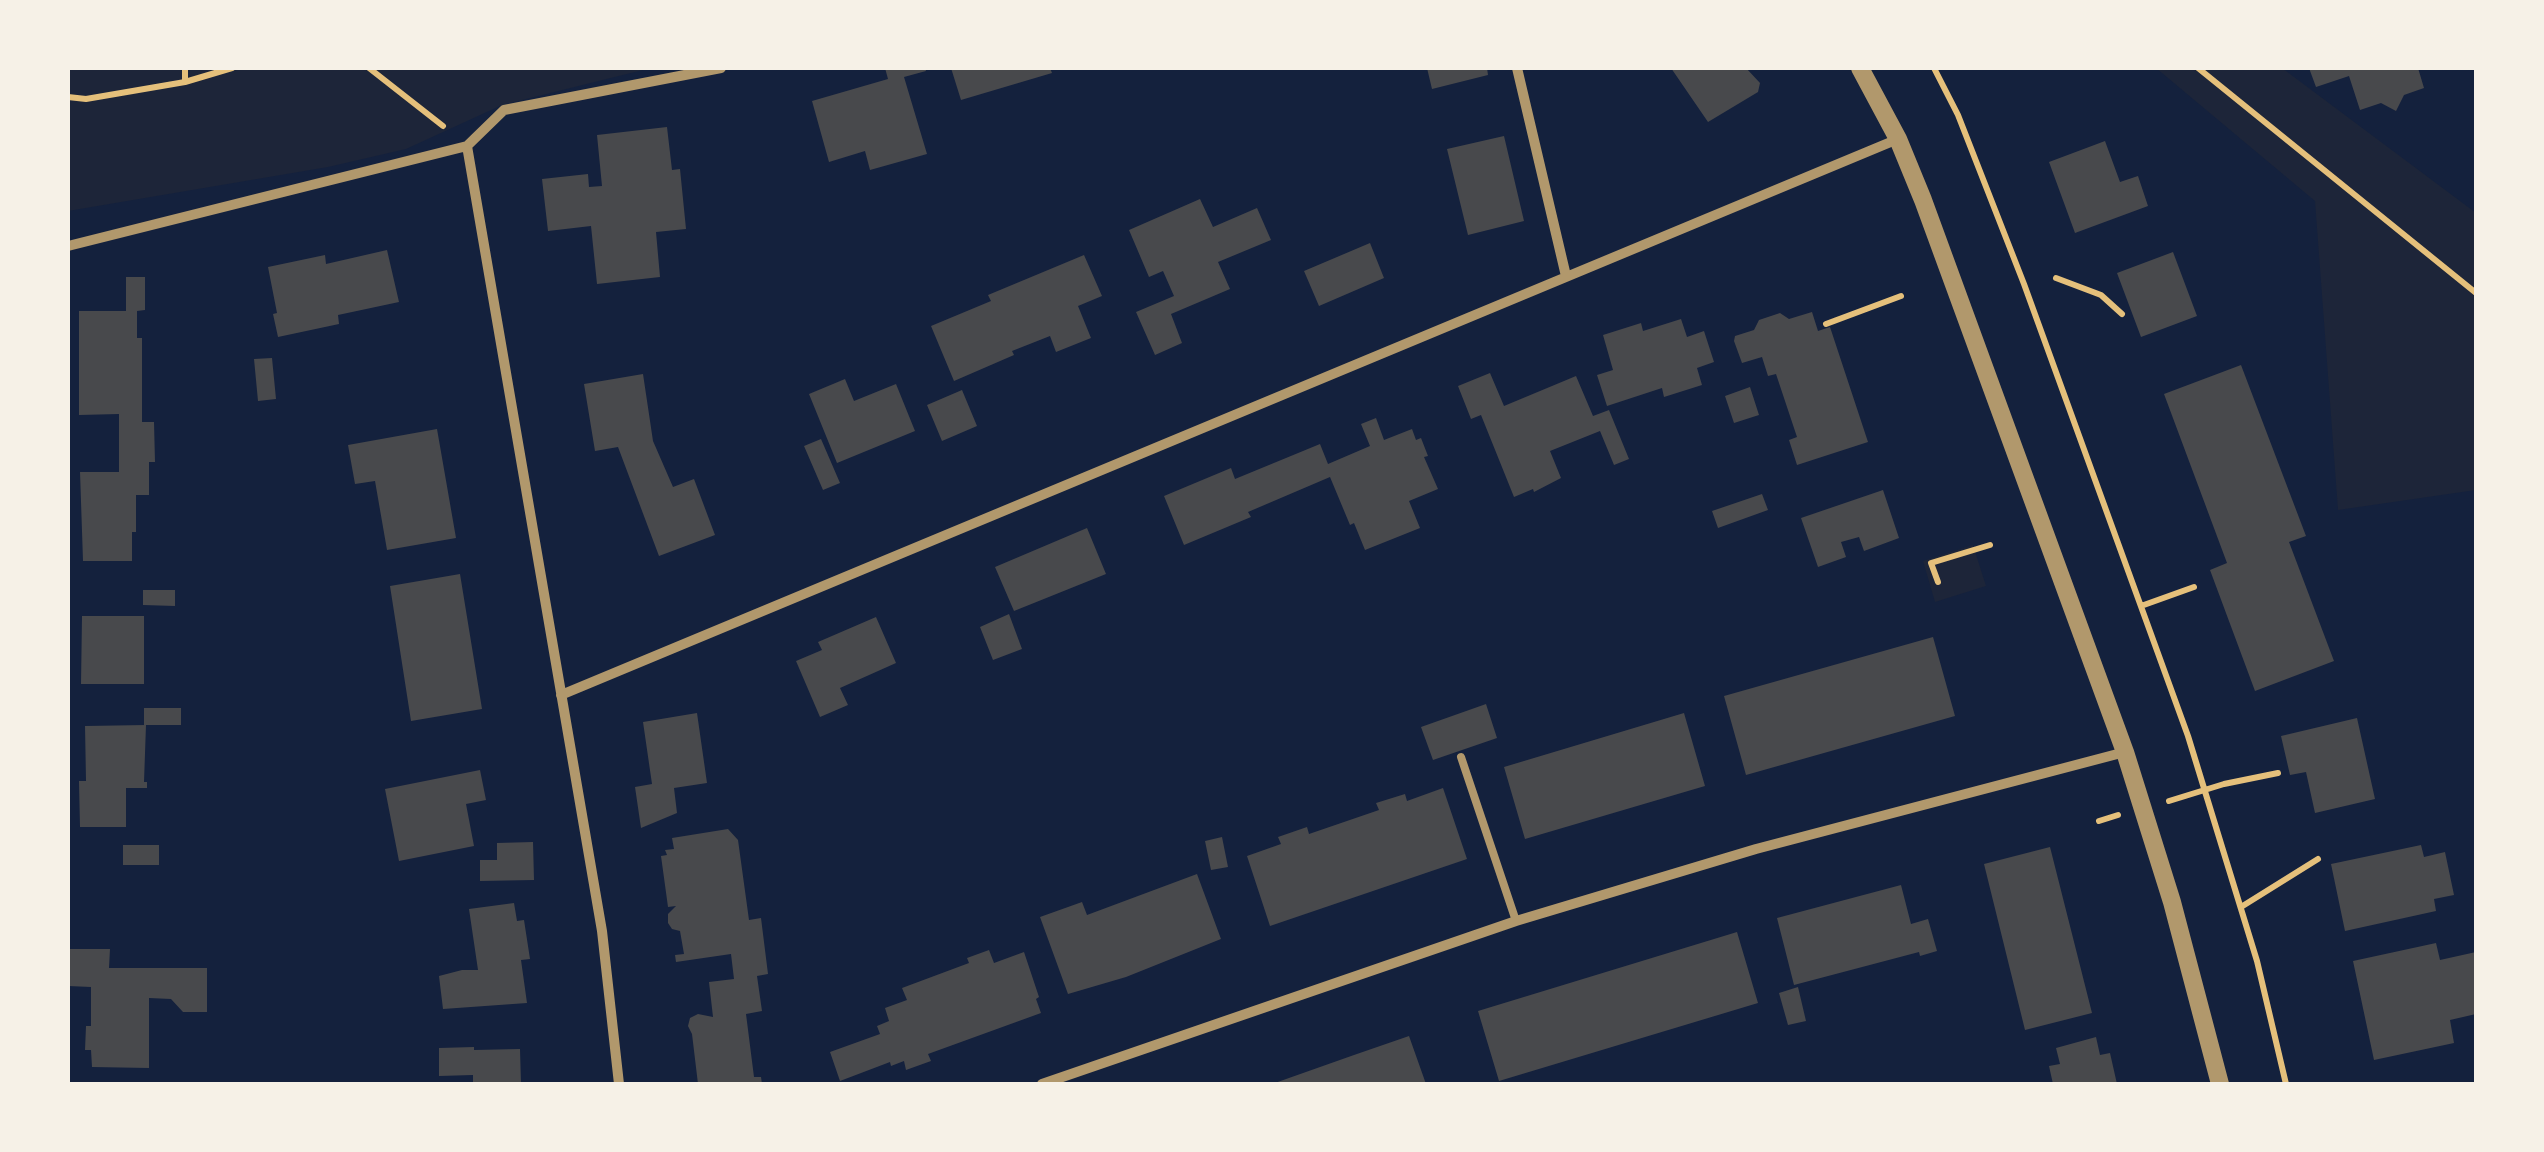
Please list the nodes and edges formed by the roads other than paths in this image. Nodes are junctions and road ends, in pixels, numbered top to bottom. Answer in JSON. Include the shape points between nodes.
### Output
{"nodes":[{"id":1,"x":721,"y":68,"type":"edge"},
{"id":2,"x":1516,"y":68,"type":"edge"},
{"id":3,"x":1860,"y":68,"type":"edge"},
{"id":4,"x":1898,"y":140,"type":"junction"},
{"id":5,"x":467,"y":146,"type":"junction"},
{"id":6,"x":68,"y":246,"type":"edge"},
{"id":7,"x":1566,"y":276,"type":"junction"},
{"id":8,"x":561,"y":694,"type":"junction"},
{"id":9,"x":2125,"y":752,"type":"junction"},
{"id":10,"x":1462,"y":757,"type":"dead end"},
{"id":11,"x":1516,"y":921,"type":"junction"},
{"id":12,"x":618,"y":1084,"type":"edge"},
{"id":13,"x":1042,"y":1084,"type":"edge"},
{"id":14,"x":2220,"y":1084,"type":"edge"}],
"edges":[{"from":1,"to":5,"type":"street","via":[[504,110]]},
{"from":2,"to":7,"type":"street"},
{"from":3,"to":4,"type":"street"},
{"from":4,"to":7,"type":"street"},
{"from":4,"to":9,"type":"street"},
{"from":5,"to":6,"type":"street"},
{"from":5,"to":8,"type":"street"},
{"from":7,"to":8,"type":"street"},
{"from":8,"to":12,"type":"street","via":[[602,931]]},
{"from":9,"to":11,"type":"street","via":[[1756,849]]},
{"from":9,"to":14,"type":"street"},
{"from":10,"to":11,"type":"lane"},
{"from":11,"to":13,"type":"street"}]}
